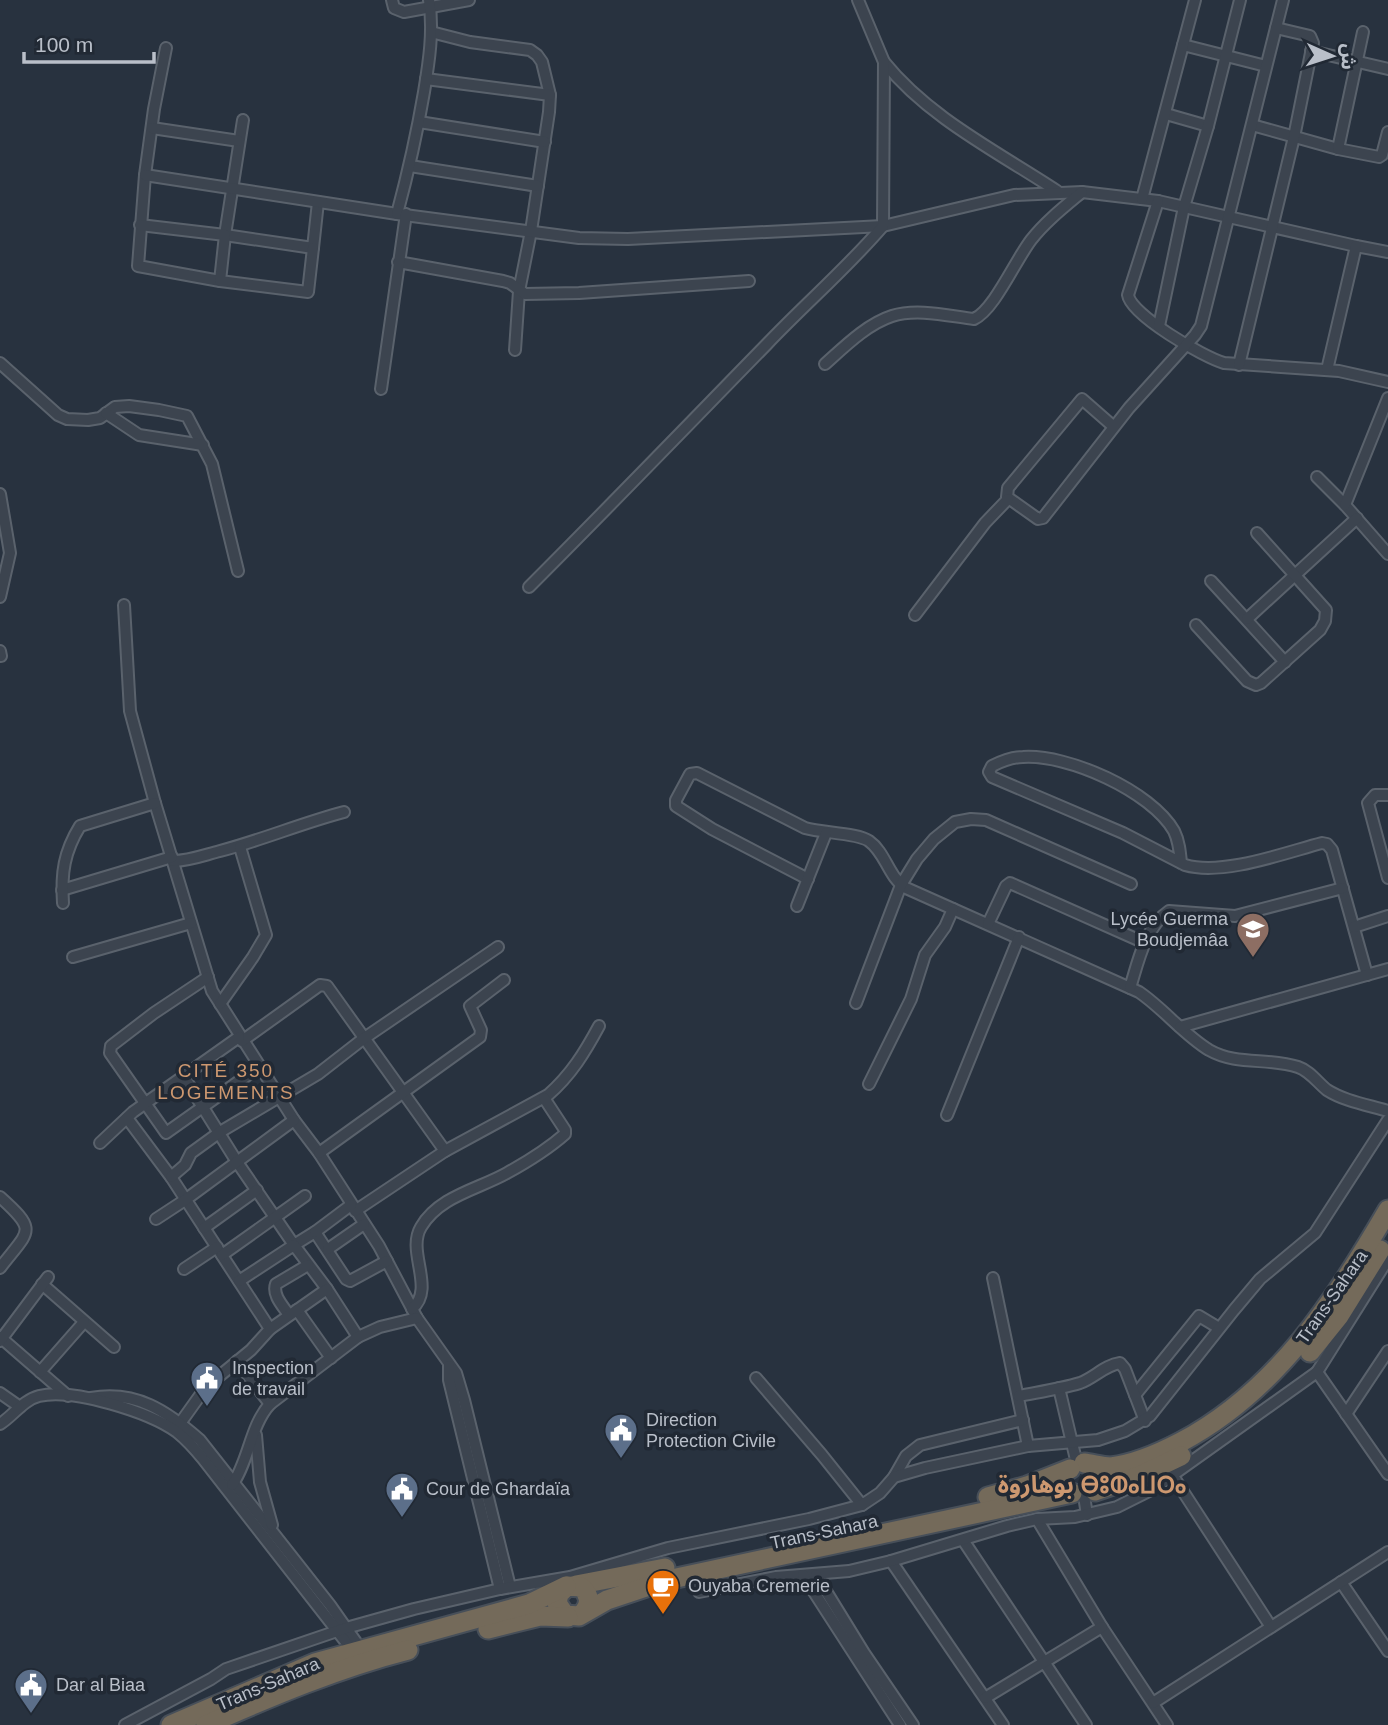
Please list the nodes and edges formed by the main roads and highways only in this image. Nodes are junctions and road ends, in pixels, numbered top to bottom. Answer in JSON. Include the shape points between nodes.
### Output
{"nodes":[{"id":1,"x":1388,"y":1210,"type":"edge"},
{"id":2,"x":1388,"y":1236,"type":"edge"},
{"id":3,"x":1077,"y":1465,"type":"junction"},
{"id":4,"x":1085,"y":1499,"type":"junction"},
{"id":5,"x":571,"y":1583,"type":"junction"},
{"id":6,"x":575,"y":1615,"type":"junction"},
{"id":7,"x":361,"y":1656,"type":"junction"},
{"id":8,"x":171,"y":1725,"type":"edge"},
{"id":9,"x":206,"y":1725,"type":"edge"}],
"edges":[{"from":1,"to":3,"type":"highway","name":"Trans-Sahara","via":[[1310,1331],[1287,1359],[1225,1415],[1166,1450],[1138,1460],[1109,1467]]},
{"from":2,"to":4,"type":"highway","name":"Trans-Sahara","via":[[1339,1316],[1275,1389],[1180,1457]]},
{"from":3,"to":4,"type":"highway","via":[[1066,1479]]},
{"from":3,"to":4,"type":"highway","via":[[1094,1467],[1099,1476]]},
{"from":3,"to":5,"type":"highway","name":"Trans-Sahara","via":[[980,1499],[623,1577]]},
{"from":4,"to":6,"type":"highway","name":"Trans-Sahara","via":[[699,1573],[638,1588]]},
{"from":5,"to":6,"type":"highway","via":[[585,1590],[589,1599],[587,1609]]},
{"from":5,"to":7,"type":"highway","name":"Trans-Sahara","via":[[529,1604]]},
{"from":6,"to":7,"type":"highway","name":"Trans-Sahara","via":[[525,1619]]},
{"from":7,"to":8,"type":"highway","name":"Trans-Sahara","via":[[281,1676]]},
{"from":7,"to":9,"type":"highway","name":"Trans-Sahara"}]}
